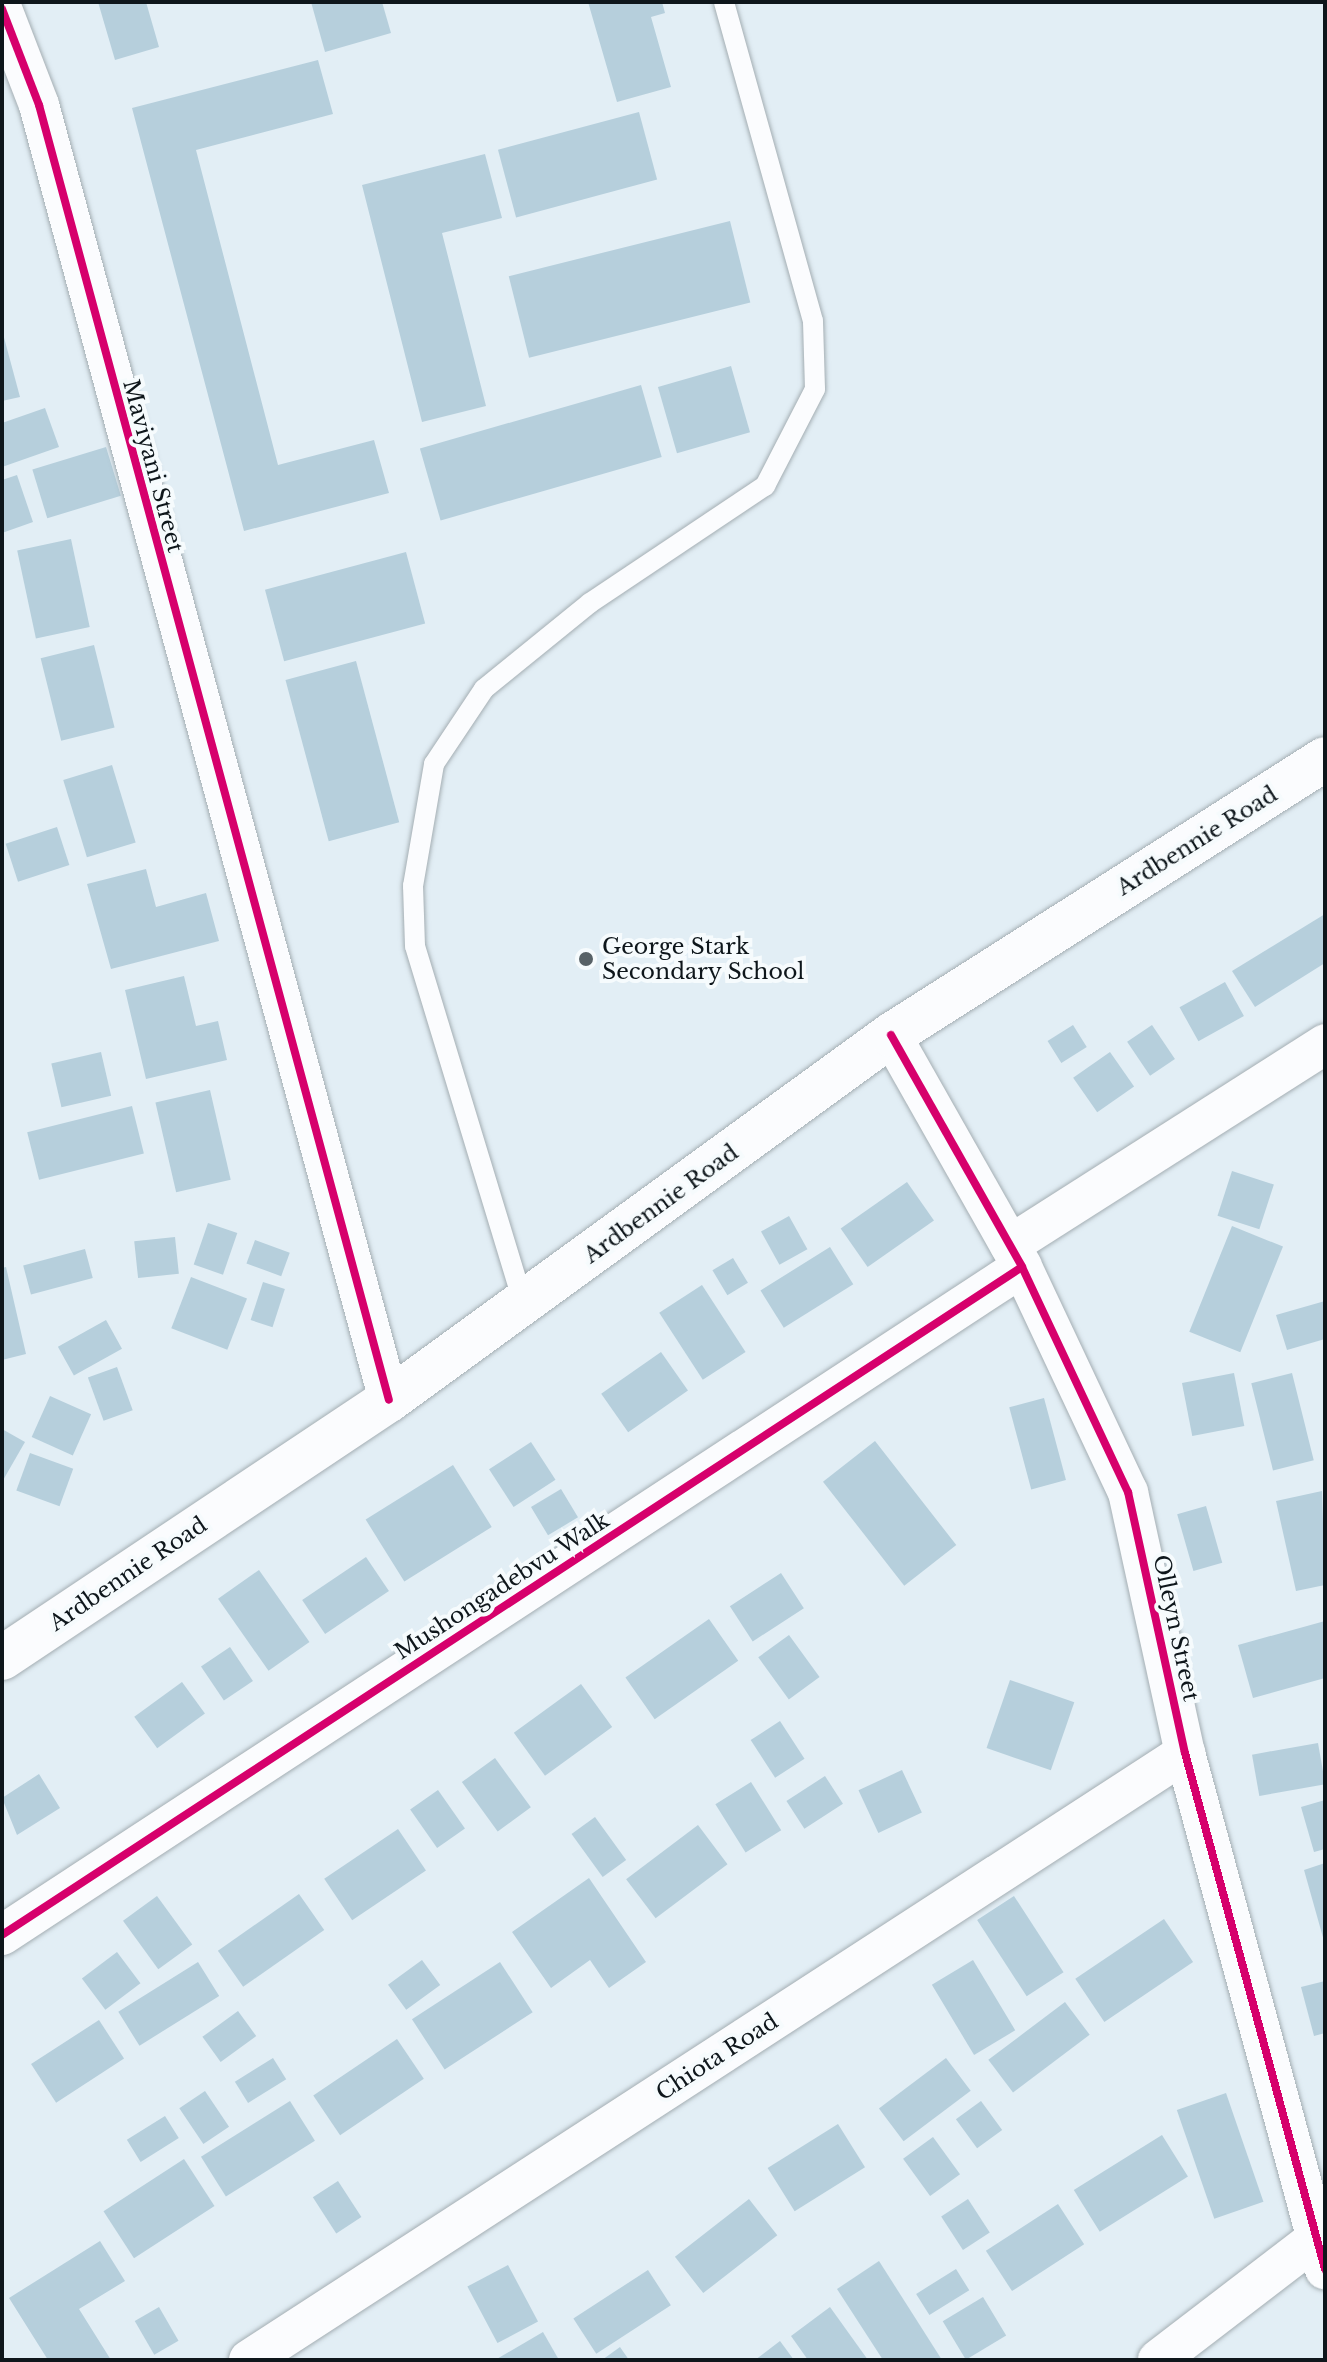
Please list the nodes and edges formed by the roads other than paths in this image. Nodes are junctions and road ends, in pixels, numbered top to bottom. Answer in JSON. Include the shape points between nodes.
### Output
{"nodes":[{"id":1,"x":724,"y":2,"type":"edge"},
{"id":2,"x":2,"y":9,"type":"edge"},
{"id":3,"x":1325,"y":759,"type":"edge"},
{"id":4,"x":891,"y":1035,"type":"junction"},
{"id":5,"x":1325,"y":1044,"type":"edge"},
{"id":6,"x":1016,"y":1256,"type":"junction"},
{"id":7,"x":524,"y":1305,"type":"junction"},
{"id":8,"x":389,"y":1400,"type":"junction"},
{"id":9,"x":2,"y":1658,"type":"edge"},
{"id":10,"x":1185,"y":1753,"type":"junction"},
{"id":11,"x":2,"y":1935,"type":"edge"},
{"id":12,"x":1321,"y":2254,"type":"edge"},
{"id":13,"x":249,"y":2360,"type":"edge"},
{"id":14,"x":1158,"y":2360,"type":"edge"}],
"edges":[{"from":1,"to":7,"type":"lane","via":[[813,321],[815,389],[765,486],[590,603],[484,689],[434,764],[413,886],[415,946]]},
{"from":2,"to":8,"type":"street","name":"Maviyani Street","via":[[39,105]]},
{"from":3,"to":4,"type":"main road","name":"Ardbennie Road"},
{"from":4,"to":6,"type":"street","name":"Olleyn Street"},
{"from":4,"to":7,"type":"main road","name":"Ardbennie Road"},
{"from":5,"to":6,"type":"street","name":"Mushongadebvu Walk"},
{"from":6,"to":10,"type":"street","name":"Olleyn Street","via":[[1128,1492]]},
{"from":6,"to":11,"type":"street","name":"Mushongadebvu Walk"},
{"from":7,"to":8,"type":"main road","name":"Ardbennie Road"},
{"from":8,"to":9,"type":"main road","name":"Ardbennie Road"},
{"from":10,"to":12,"type":"street","name":"Olleyn Street"},
{"from":10,"to":13,"type":"street","name":"Chiota Road"},
{"from":12,"to":14,"type":"street"}]}
